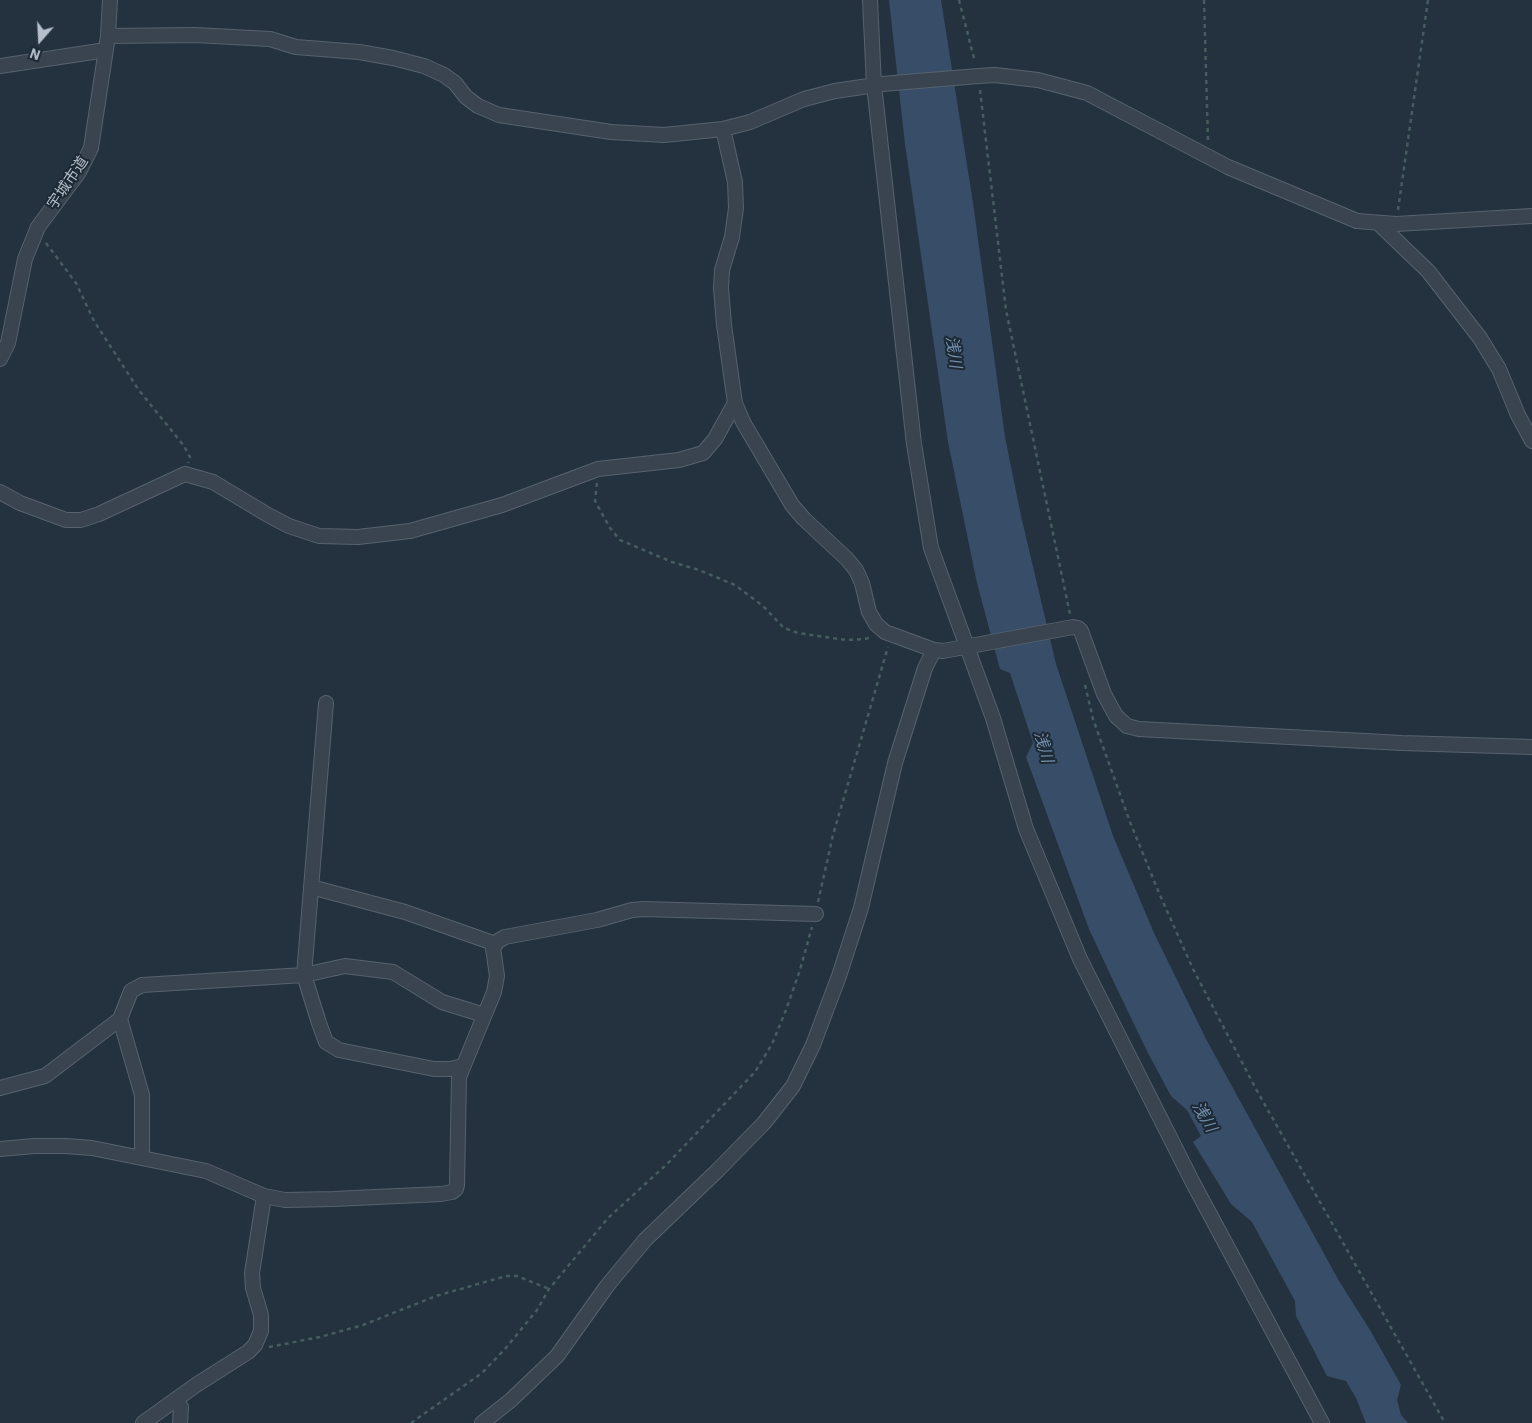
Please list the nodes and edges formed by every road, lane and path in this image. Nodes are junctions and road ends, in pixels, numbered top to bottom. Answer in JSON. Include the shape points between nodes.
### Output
{"nodes":[{"id":1,"x":110,"y":0,"type":"edge"},
{"id":2,"x":870,"y":0,"type":"edge"},
{"id":3,"x":1204,"y":0,"type":"edge"},
{"id":4,"x":1428,"y":0,"type":"edge"},
{"id":5,"x":107,"y":43,"type":"junction"},
{"id":6,"x":0,"y":66,"type":"edge"},
{"id":7,"x":878,"y":84,"type":"junction"},
{"id":8,"x":723,"y":129,"type":"junction"},
{"id":9,"x":1209,"y":156,"type":"junction"},
{"id":10,"x":1532,"y":216,"type":"edge"},
{"id":11,"x":1378,"y":223,"type":"junction"},
{"id":12,"x":1396,"y":224,"type":"junction"},
{"id":13,"x":38,"y":227,"type":"junction"},
{"id":14,"x":0,"y":359,"type":"edge"},
{"id":15,"x":735,"y":402,"type":"junction"},
{"id":16,"x":1532,"y":442,"type":"edge"},
{"id":17,"x":598,"y":469,"type":"junction"},
{"id":18,"x":185,"y":474,"type":"junction"},
{"id":19,"x":0,"y":492,"type":"edge"},
{"id":20,"x":888,"y":633,"type":"junction"},
{"id":21,"x":971,"y":645,"type":"junction"},
{"id":22,"x":934,"y":650,"type":"junction"},
{"id":23,"x":326,"y":703,"type":"dead end"},
{"id":24,"x":1532,"y":747,"type":"edge"},
{"id":25,"x":311,"y":887,"type":"junction"},
{"id":26,"x":816,"y":914,"type":"junction"},
{"id":27,"x":496,"y":944,"type":"junction"},
{"id":28,"x":304,"y":975,"type":"junction"},
{"id":29,"x":484,"y":1015,"type":"junction"},
{"id":30,"x":120,"y":1019,"type":"junction"},
{"id":31,"x":463,"y":1066,"type":"junction"},
{"id":32,"x":0,"y":1088,"type":"edge"},
{"id":33,"x":0,"y":1149,"type":"edge"},
{"id":34,"x":142,"y":1158,"type":"junction"},
{"id":35,"x":264,"y":1196,"type":"junction"},
{"id":36,"x":549,"y":1289,"type":"junction"},
{"id":37,"x":255,"y":1345,"type":"junction"},
{"id":38,"x":175,"y":1400,"type":"junction"},
{"id":39,"x":143,"y":1423,"type":"edge"},
{"id":40,"x":180,"y":1423,"type":"edge"},
{"id":41,"x":411,"y":1423,"type":"edge"},
{"id":42,"x":482,"y":1423,"type":"edge"},
{"id":43,"x":1322,"y":1423,"type":"edge"}],
"edges":[{"from":1,"to":5,"type":"street","name":"宇城市道"},
{"from":2,"to":7,"type":"street"},
{"from":3,"to":9,"type":"path"},
{"from":4,"to":12,"type":"path"},
{"from":5,"to":6,"type":"street"},
{"from":5,"to":8,"type":"street","via":[[195,35],[270,39],[296,47],[358,52],[424,66],[455,83],[478,106],[499,114],[611,132],[664,135]]},
{"from":5,"to":13,"type":"street","name":"宇城市道","via":[[91,148],[79,172]]},
{"from":7,"to":8,"type":"street","via":[[835,90]]},
{"from":7,"to":9,"type":"street","via":[[995,75],[1038,80],[1087,93]]},
{"from":7,"to":21,"type":"street","via":[[914,444],[931,548]]},
{"from":8,"to":15,"type":"street","via":[[735,182],[736,208],[721,288]]},
{"from":9,"to":11,"type":"street","via":[[1357,222]]},
{"from":10,"to":12,"type":"street"},
{"from":11,"to":12,"type":"street"},
{"from":11,"to":16,"type":"street","via":[[1428,271],[1480,338],[1499,369]]},
{"from":13,"to":14,"type":"street","name":"宇城市道","via":[[25,259],[8,343]]},
{"from":13,"to":18,"type":"path","via":[[138,389],[190,457]]},
{"from":15,"to":17,"type":"street","via":[[702,453],[679,460]]},
{"from":15,"to":20,"type":"street","via":[[743,422],[792,505],[856,570],[869,612],[876,624]]},
{"from":17,"to":18,"type":"street","via":[[502,505],[410,531],[358,537],[319,536],[289,526],[213,482]]},
{"from":17,"to":20,"type":"path","via":[[595,501],[620,540],[735,585],[763,606],[784,628],[798,633],[846,640]]},
{"from":18,"to":19,"type":"street","via":[[81,520],[66,520]]},
{"from":20,"to":22,"type":"street"},
{"from":20,"to":26,"type":"path"},
{"from":21,"to":22,"type":"street"},
{"from":21,"to":24,"type":"street","via":[[1073,627],[1081,631],[1104,694],[1116,716],[1127,726],[1139,729]]},
{"from":21,"to":43,"type":"street","via":[[1026,829],[1080,959],[1193,1183]]},
{"from":22,"to":42,"type":"street","via":[[895,763],[861,908],[840,976],[793,1086],[764,1123],[717,1172],[645,1240],[557,1356]]},
{"from":23,"to":25,"type":"street"},
{"from":25,"to":27,"type":"street","via":[[405,912]]},
{"from":25,"to":28,"type":"street"},
{"from":26,"to":27,"type":"street","via":[[632,910],[598,920],[506,937]]},
{"from":26,"to":36,"type":"path","via":[[786,1010],[772,1044],[755,1072],[666,1165],[608,1218]]},
{"from":27,"to":29,"type":"street","via":[[493,948],[497,976]]},
{"from":28,"to":29,"type":"street","via":[[345,966],[393,972],[442,1002]]},
{"from":28,"to":30,"type":"street","via":[[142,985],[131,991]]},
{"from":28,"to":31,"type":"street","via":[[326,1042],[339,1050],[434,1069]]},
{"from":29,"to":31,"type":"street"},
{"from":30,"to":32,"type":"street","via":[[44,1076]]},
{"from":30,"to":34,"type":"street","via":[[142,1095]]},
{"from":31,"to":35,"type":"street","via":[[456,1189],[452,1192],[333,1199],[285,1200]]},
{"from":33,"to":34,"type":"street","via":[[66,1146]]},
{"from":34,"to":35,"type":"street","via":[[206,1172]]},
{"from":35,"to":37,"type":"street","via":[[252,1274],[261,1315],[261,1330]]},
{"from":36,"to":37,"type":"path","via":[[517,1276],[506,1276],[436,1296],[320,1338],[270,1347]]},
{"from":36,"to":41,"type":"path","via":[[537,1310],[482,1373]]},
{"from":37,"to":38,"type":"street"},
{"from":38,"to":39,"type":"street"},
{"from":38,"to":40,"type":"street","via":[[180,1407]]}]}
